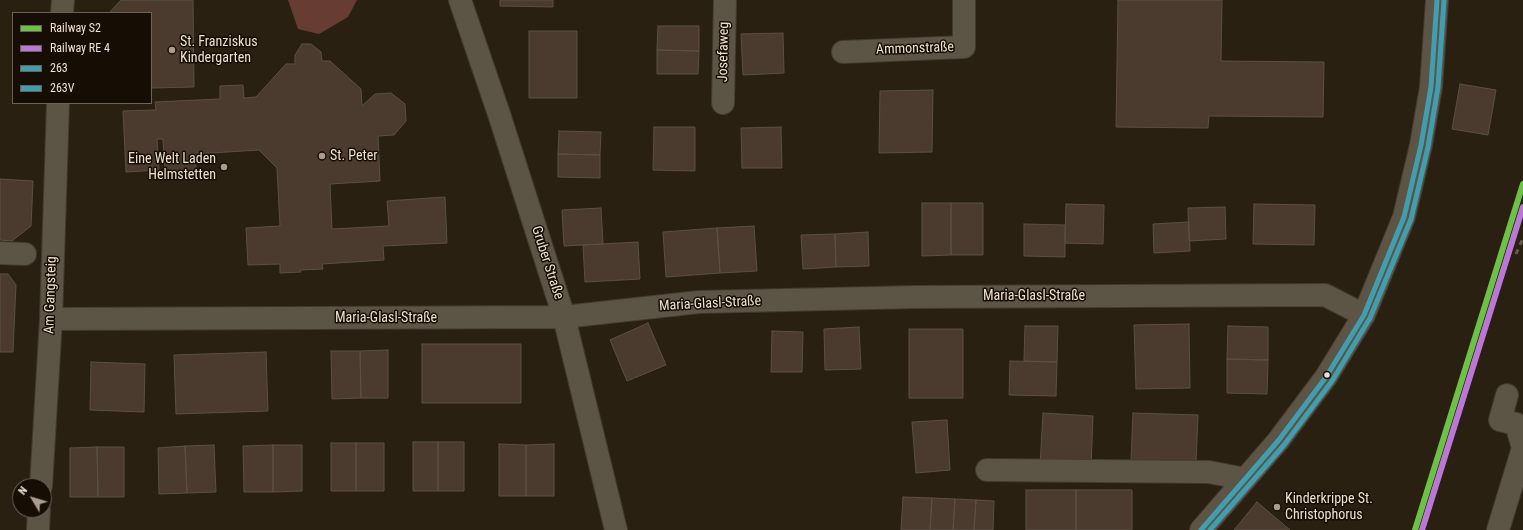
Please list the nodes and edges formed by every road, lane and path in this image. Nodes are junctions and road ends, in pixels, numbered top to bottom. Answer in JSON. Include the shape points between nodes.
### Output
{"nodes":[{"id":1,"x":63,"y":0,"type":"edge"},
{"id":2,"x":460,"y":0,"type":"edge"},
{"id":3,"x":725,"y":0,"type":"edge"},
{"id":4,"x":964,"y":0,"type":"edge"},
{"id":5,"x":1437,"y":0,"type":"edge"},
{"id":6,"x":62,"y":12,"type":"edge"},
{"id":7,"x":843,"y":52,"type":"dead end"},
{"id":8,"x":723,"y":103,"type":"dead end"},
{"id":9,"x":58,"y":104,"type":"edge"},
{"id":10,"x":0,"y":254,"type":"edge"},
{"id":11,"x":25,"y":254,"type":"dead end"},
{"id":12,"x":1364,"y":315,"type":"junction"},
{"id":13,"x":564,"y":317,"type":"junction"},
{"id":14,"x":51,"y":319,"type":"junction"},
{"id":15,"x":1507,"y":396,"type":"dead end"},
{"id":16,"x":987,"y":470,"type":"dead end"},
{"id":17,"x":41,"y":478,"type":"edge"},
{"id":18,"x":1245,"y":479,"type":"junction"},
{"id":19,"x":39,"y":518,"type":"edge"},
{"id":20,"x":38,"y":530,"type":"edge"},
{"id":21,"x":616,"y":530,"type":"edge"},
{"id":22,"x":1201,"y":530,"type":"edge"},
{"id":23,"x":1498,"y":530,"type":"edge"}],
"edges":[{"from":1,"to":6,"type":"street"},
{"from":2,"to":13,"type":"street","name":"Gruber Straße"},
{"from":3,"to":8,"type":"street","name":"Josefaweg"},
{"from":4,"to":7,"type":"street","name":"Ammonstraße","via":[[964,47]]},
{"from":5,"to":12,"type":"street","via":[[1431,87],[1421,145],[1404,217]]},
{"from":9,"to":14,"type":"street","name":"Am Gangsteig"},
{"from":10,"to":11,"type":"street"},
{"from":12,"to":13,"type":"street","name":"Maria-Glasl-Straße","via":[[1325,295],[916,297],[698,302]]},
{"from":12,"to":18,"type":"street","via":[[1326,377],[1278,441]]},
{"from":13,"to":14,"type":"street","name":"Maria-Glasl-Straße"},
{"from":13,"to":21,"type":"street","name":"Gruber Straße"},
{"from":14,"to":17,"type":"street","name":"Am Gangsteig"},
{"from":15,"to":23,"type":"street","via":[[1500,420],[1516,424],[1523,448]]},
{"from":16,"to":18,"type":"street","via":[[1209,472]]},
{"from":18,"to":22,"type":"street"},
{"from":19,"to":20,"type":"street"}]}
